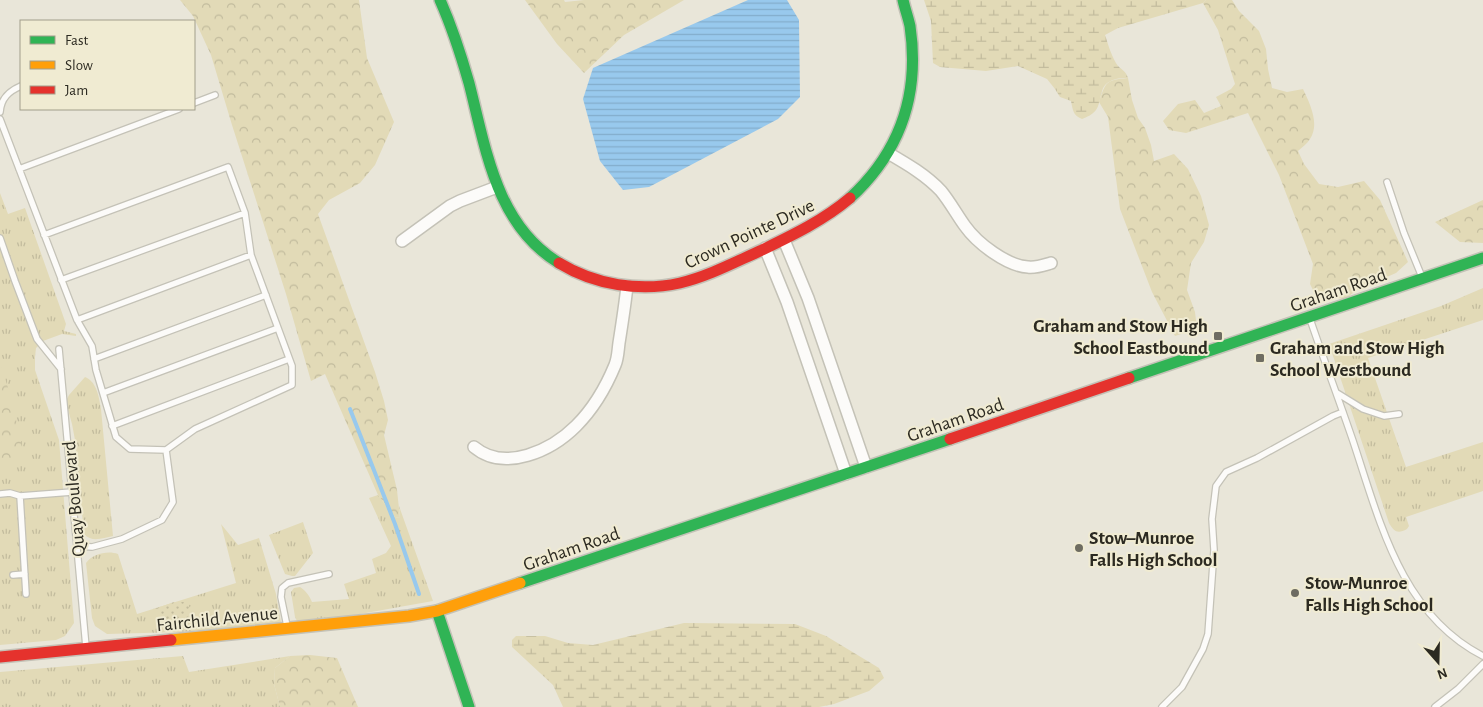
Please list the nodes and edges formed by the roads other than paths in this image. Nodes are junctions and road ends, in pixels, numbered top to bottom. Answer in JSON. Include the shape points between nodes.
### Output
{"nodes":[{"id":1,"x":440,"y":0,"type":"edge"},
{"id":2,"x":903,"y":0,"type":"edge"},
{"id":3,"x":20,"y":86,"type":"edge"},
{"id":4,"x":215,"y":95,"type":"dead end"},
{"id":5,"x":195,"y":103,"type":"edge"},
{"id":6,"x":176,"y":110,"type":"edge"},
{"id":7,"x":0,"y":112,"type":"edge"},
{"id":8,"x":0,"y":119,"type":"edge"},
{"id":9,"x":888,"y":153,"type":"junction"},
{"id":10,"x":19,"y":169,"type":"junction"},
{"id":11,"x":1387,"y":182,"type":"dead end"},
{"id":12,"x":497,"y":187,"type":"junction"},
{"id":13,"x":245,"y":213,"type":"junction"},
{"id":14,"x":44,"y":235,"type":"junction"},
{"id":15,"x":0,"y":238,"type":"edge"},
{"id":16,"x":784,"y":240,"type":"junction"},
{"id":17,"x":402,"y":241,"type":"dead end"},
{"id":18,"x":765,"y":248,"type":"junction"},
{"id":19,"x":251,"y":255,"type":"junction"},
{"id":20,"x":1483,"y":258,"type":"edge"},
{"id":21,"x":1051,"y":263,"type":"dead end"},
{"id":22,"x":1423,"y":279,"type":"junction"},
{"id":23,"x":62,"y":280,"type":"junction"},
{"id":24,"x":627,"y":286,"type":"junction"},
{"id":25,"x":266,"y":295,"type":"junction"},
{"id":26,"x":1310,"y":317,"type":"junction"},
{"id":27,"x":77,"y":320,"type":"junction"},
{"id":28,"x":816,"y":320,"type":"junction"},
{"id":29,"x":278,"y":328,"type":"junction"},
{"id":30,"x":796,"y":328,"type":"junction"},
{"id":31,"x":58,"y":349,"type":"dead end"},
{"id":32,"x":94,"y":359,"type":"junction"},
{"id":33,"x":289,"y":359,"type":"junction"},
{"id":34,"x":60,"y":369,"type":"junction"},
{"id":35,"x":840,"y":392,"type":"junction"},
{"id":36,"x":1336,"y":392,"type":"junction"},
{"id":37,"x":102,"y":393,"type":"junction"},
{"id":38,"x":820,"y":398,"type":"junction"},
{"id":39,"x":1343,"y":412,"type":"junction"},
{"id":40,"x":1399,"y":414,"type":"dead end"},
{"id":41,"x":112,"y":426,"type":"junction"},
{"id":42,"x":474,"y":447,"type":"dead end"},
{"id":43,"x":166,"y":450,"type":"junction"},
{"id":44,"x":866,"y":468,"type":"junction"},
{"id":45,"x":846,"y":474,"type":"junction"},
{"id":46,"x":72,"y":492,"type":"junction"},
{"id":47,"x":0,"y":494,"type":"edge"},
{"id":48,"x":20,"y":496,"type":"junction"},
{"id":49,"x":77,"y":546,"type":"junction"},
{"id":50,"x":25,"y":574,"type":"junction"},
{"id":51,"x":328,"y":574,"type":"dead end"},
{"id":52,"x":13,"y":575,"type":"dead end"},
{"id":53,"x":26,"y":594,"type":"dead end"},
{"id":54,"x":437,"y":611,"type":"junction"},
{"id":55,"x":288,"y":628,"type":"junction"},
{"id":56,"x":86,"y":649,"type":"junction"},
{"id":57,"x":1483,"y":656,"type":"edge"},
{"id":58,"x":0,"y":657,"type":"edge"},
{"id":59,"x":1483,"y":664,"type":"edge"},
{"id":60,"x":469,"y":707,"type":"edge"},
{"id":61,"x":1162,"y":707,"type":"edge"},
{"id":62,"x":1435,"y":707,"type":"edge"}],
"edges":[{"from":1,"to":12,"type":"main road","name":"Crown Pointe Drive","via":[[458,44]]},
{"from":2,"to":9,"type":"main road","name":"Crown Pointe Drive","via":[[910,27],[912,72],[904,117]]},
{"from":3,"to":7,"type":"lane","via":[[4,98]]},
{"from":4,"to":5,"type":"lane"},
{"from":6,"to":10,"type":"lane"},
{"from":8,"to":10,"type":"lane"},
{"from":9,"to":16,"type":"main road","name":"Crown Pointe Drive","via":[[876,172],[847,202]]},
{"from":9,"to":21,"type":"street","via":[[927,178],[947,198],[970,233],[995,253],[1029,268]]},
{"from":10,"to":14,"type":"lane"},
{"from":11,"to":22,"type":"lane"},
{"from":12,"to":17,"type":"street","via":[[450,206]]},
{"from":12,"to":24,"type":"main road","name":"Crown Pointe Drive","via":[[511,215],[545,253],[590,278]]},
{"from":13,"to":14,"type":"lane","via":[[228,167]]},
{"from":13,"to":19,"type":"lane"},
{"from":13,"to":23,"type":"lane"},
{"from":14,"to":23,"type":"lane"},
{"from":15,"to":34,"type":"lane","via":[[37,339]]},
{"from":16,"to":18,"type":"main road","name":"Crown Pointe Drive"},
{"from":16,"to":28,"type":"street"},
{"from":18,"to":24,"type":"main road","name":"Crown Pointe Drive","via":[[685,282]]},
{"from":18,"to":30,"type":"street"},
{"from":19,"to":25,"type":"lane"},
{"from":19,"to":27,"type":"lane"},
{"from":20,"to":22,"type":"main road","name":"Graham Road"},
{"from":22,"to":26,"type":"main road","name":"Graham Road"},
{"from":23,"to":27,"type":"lane"},
{"from":24,"to":42,"type":"street","via":[[616,363],[607,384],[576,426],[554,443],[520,458],[497,458]]},
{"from":25,"to":29,"type":"lane"},
{"from":25,"to":32,"type":"lane"},
{"from":26,"to":36,"type":"lane"},
{"from":26,"to":44,"type":"main road","name":"Graham Road"},
{"from":27,"to":32,"type":"lane","via":[[92,346]]},
{"from":28,"to":30,"type":"street"},
{"from":28,"to":35,"type":"street"},
{"from":29,"to":33,"type":"lane"},
{"from":29,"to":37,"type":"lane"},
{"from":30,"to":38,"type":"street"},
{"from":31,"to":34,"type":"lane","name":"Quay Boulevard"},
{"from":32,"to":37,"type":"lane"},
{"from":33,"to":41,"type":"lane"},
{"from":33,"to":43,"type":"lane","via":[[292,385],[195,429]]},
{"from":34,"to":46,"type":"lane","name":"Quay Boulevard"},
{"from":35,"to":38,"type":"street"},
{"from":35,"to":44,"type":"street"},
{"from":36,"to":39,"type":"lane"},
{"from":36,"to":40,"type":"lane","via":[[1363,409],[1384,416]]},
{"from":37,"to":41,"type":"lane"},
{"from":38,"to":45,"type":"street"},
{"from":39,"to":57,"type":"lane","via":[[1381,524],[1412,592],[1454,638]]},
{"from":39,"to":61,"type":"lane","via":[[1226,472],[1216,486],[1208,634],[1182,687]]},
{"from":41,"to":43,"type":"lane","via":[[116,437],[130,449]]},
{"from":43,"to":49,"type":"lane","via":[[173,502],[162,520],[122,539],[92,547]]},
{"from":44,"to":45,"type":"main road","name":"Graham Road"},
{"from":45,"to":54,"type":"main road","name":"Graham Road"},
{"from":46,"to":48,"type":"lane"},
{"from":46,"to":49,"type":"lane","name":"Quay Boulevard"},
{"from":47,"to":48,"type":"lane"},
{"from":48,"to":50,"type":"lane"},
{"from":49,"to":56,"type":"lane","name":"Quay Boulevard"},
{"from":50,"to":52,"type":"lane"},
{"from":50,"to":53,"type":"lane"},
{"from":51,"to":55,"type":"lane","via":[[288,583],[282,588]]},
{"from":54,"to":55,"type":"main road","name":"Fairchild Avenue"},
{"from":54,"to":60,"type":"main road"},
{"from":55,"to":56,"type":"main road","name":"Fairchild Avenue"},
{"from":56,"to":58,"type":"main road","name":"Fairchild Avenue"},
{"from":59,"to":62,"type":"lane"}]}
